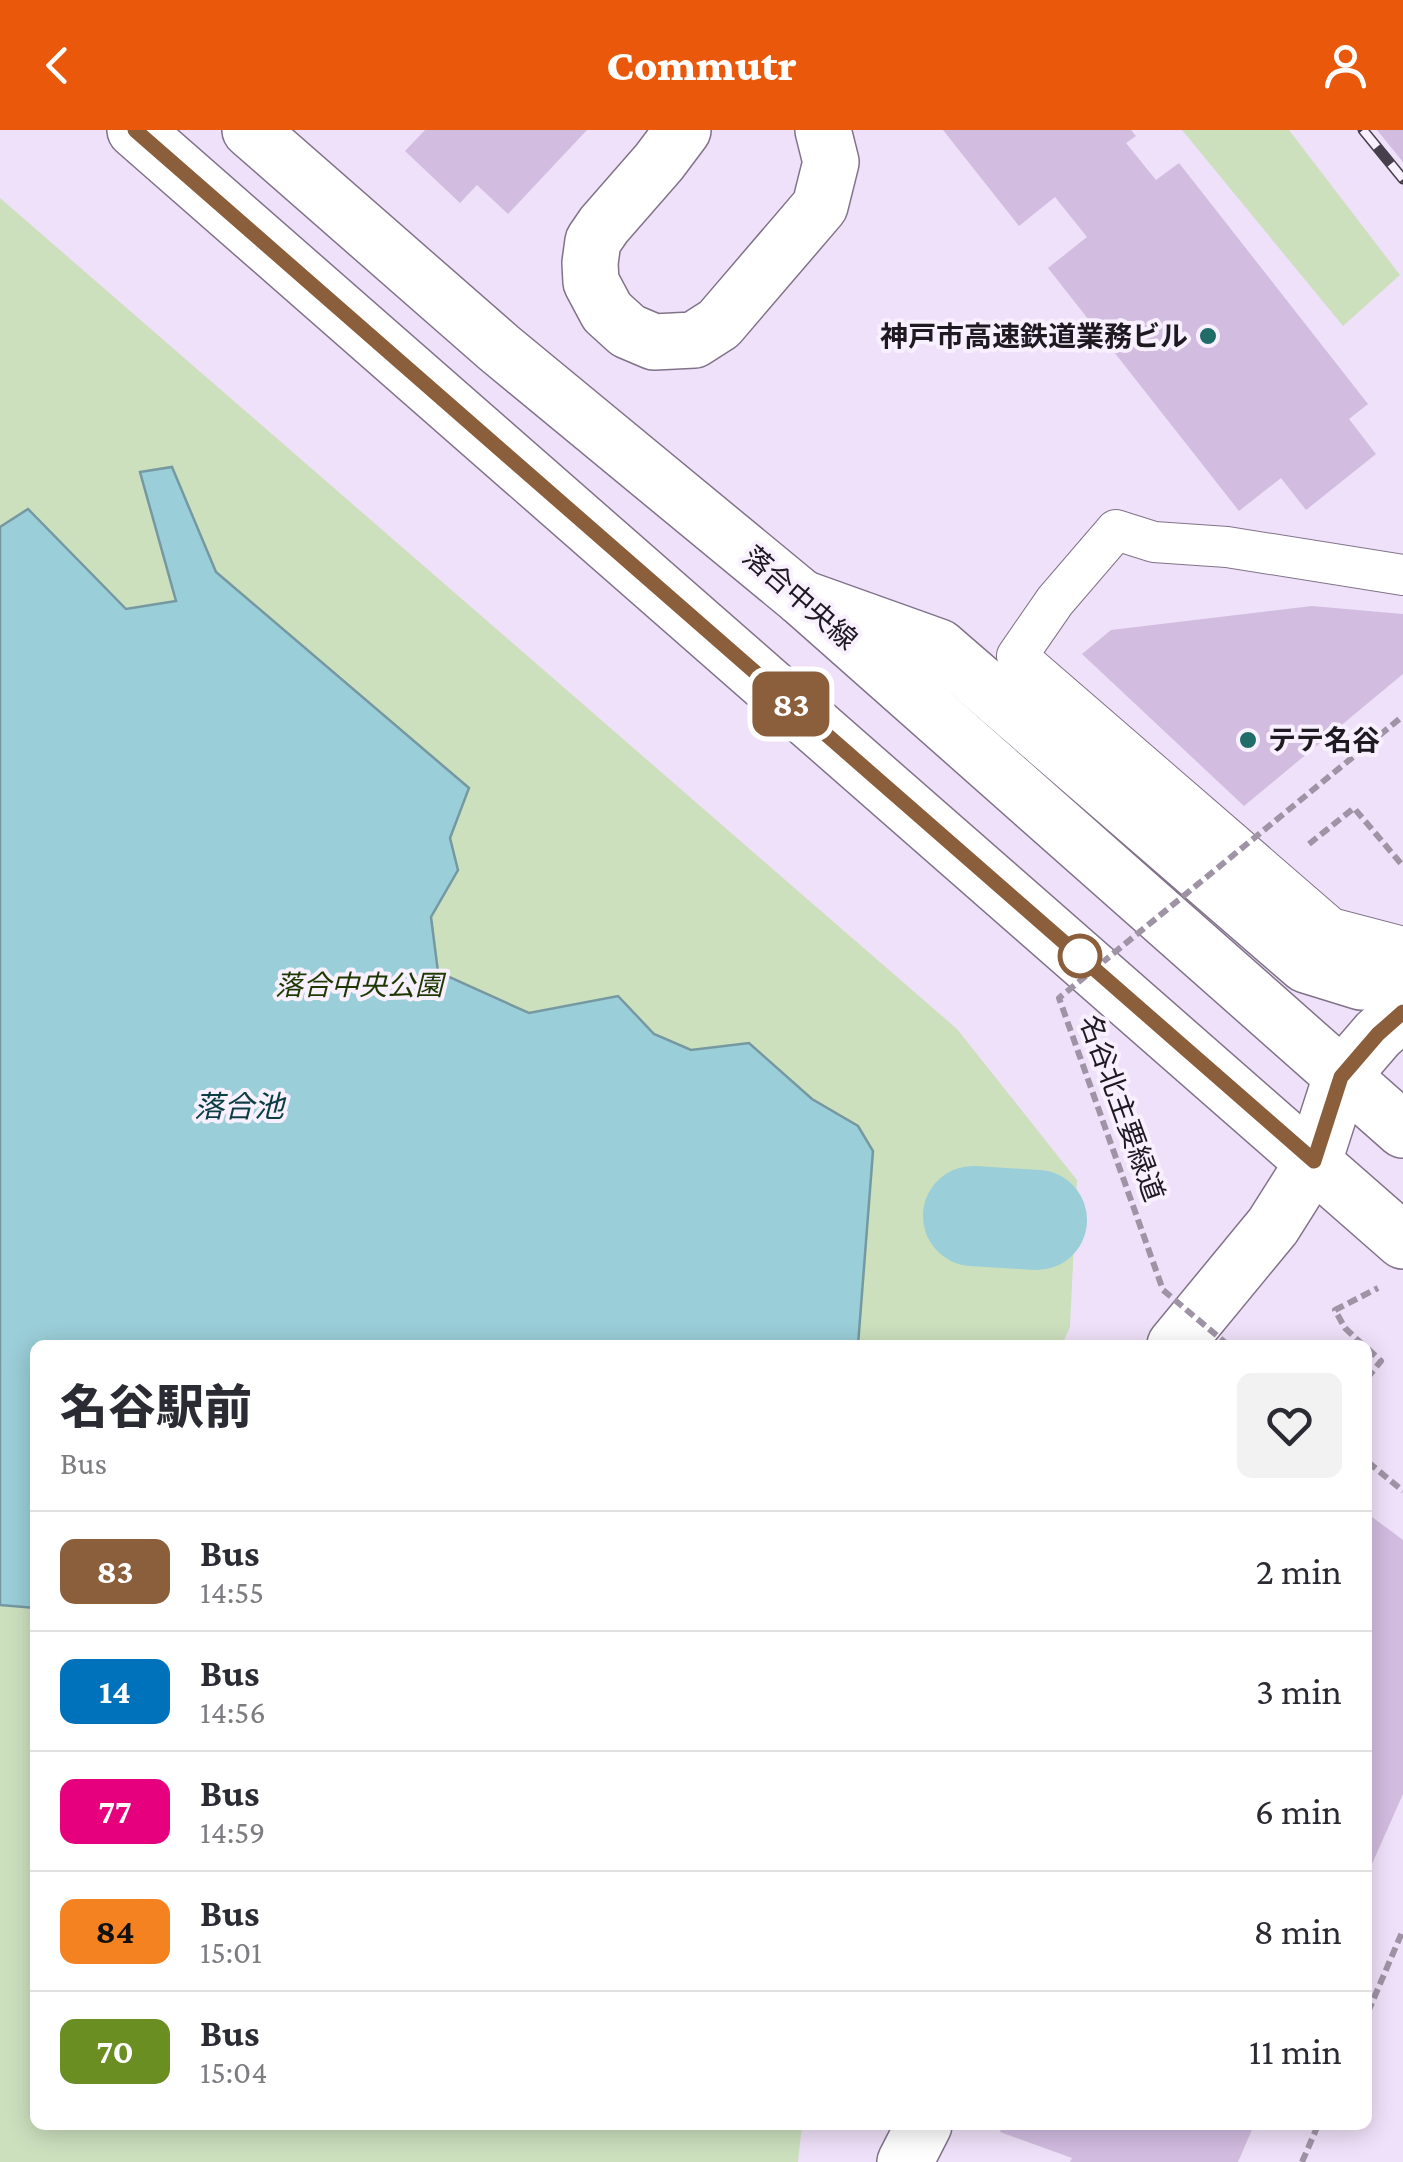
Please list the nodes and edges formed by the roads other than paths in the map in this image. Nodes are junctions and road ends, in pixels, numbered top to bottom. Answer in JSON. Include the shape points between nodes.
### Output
{"nodes":[{"id":1,"x":134,"y":130,"type":"edge"},
{"id":2,"x":250,"y":130,"type":"edge"},
{"id":3,"x":683,"y":130,"type":"edge"},
{"id":4,"x":823,"y":130,"type":"edge"},
{"id":5,"x":1403,"y":575,"type":"edge"},
{"id":6,"x":802,"y":598,"type":"junction"},
{"id":7,"x":1403,"y":946,"type":"edge"},
{"id":8,"x":1403,"y":984,"type":"edge"},
{"id":9,"x":1403,"y":1012,"type":"edge"},
{"id":10,"x":1341,"y":1077,"type":"junction"},
{"id":11,"x":1403,"y":1130,"type":"edge"},
{"id":12,"x":1314,"y":1161,"type":"junction"},
{"id":13,"x":1394,"y":1263,"type":"edge"},
{"id":14,"x":1179,"y":1340,"type":"edge"},
{"id":15,"x":921,"y":2130,"type":"edge"},
{"id":16,"x":905,"y":2162,"type":"edge"}],
"edges":[{"from":1,"to":12,"type":"street"},
{"from":2,"to":6,"type":"street","name":"落合中央線","via":[[499,348]]},
{"from":3,"to":4,"type":"street","via":[[593,241],[591,282],[607,312],[654,342],[694,340],[719,324],[820,206],[830,162]]},
{"from":5,"to":7,"type":"street","via":[[1154,542],[1116,530],[1016,656],[1331,928]]},
{"from":6,"to":8,"type":"street","via":[[939,647],[1306,964],[1361,982]]},
{"from":6,"to":10,"type":"street","name":"落合中央線"},
{"from":9,"to":10,"type":"street"},
{"from":10,"to":11,"type":"street","name":"落合中央線"},
{"from":10,"to":12,"type":"street"},
{"from":12,"to":13,"type":"street"},
{"from":12,"to":14,"type":"street","via":[[1274,1226]]},
{"from":15,"to":16,"type":"street"}]}
